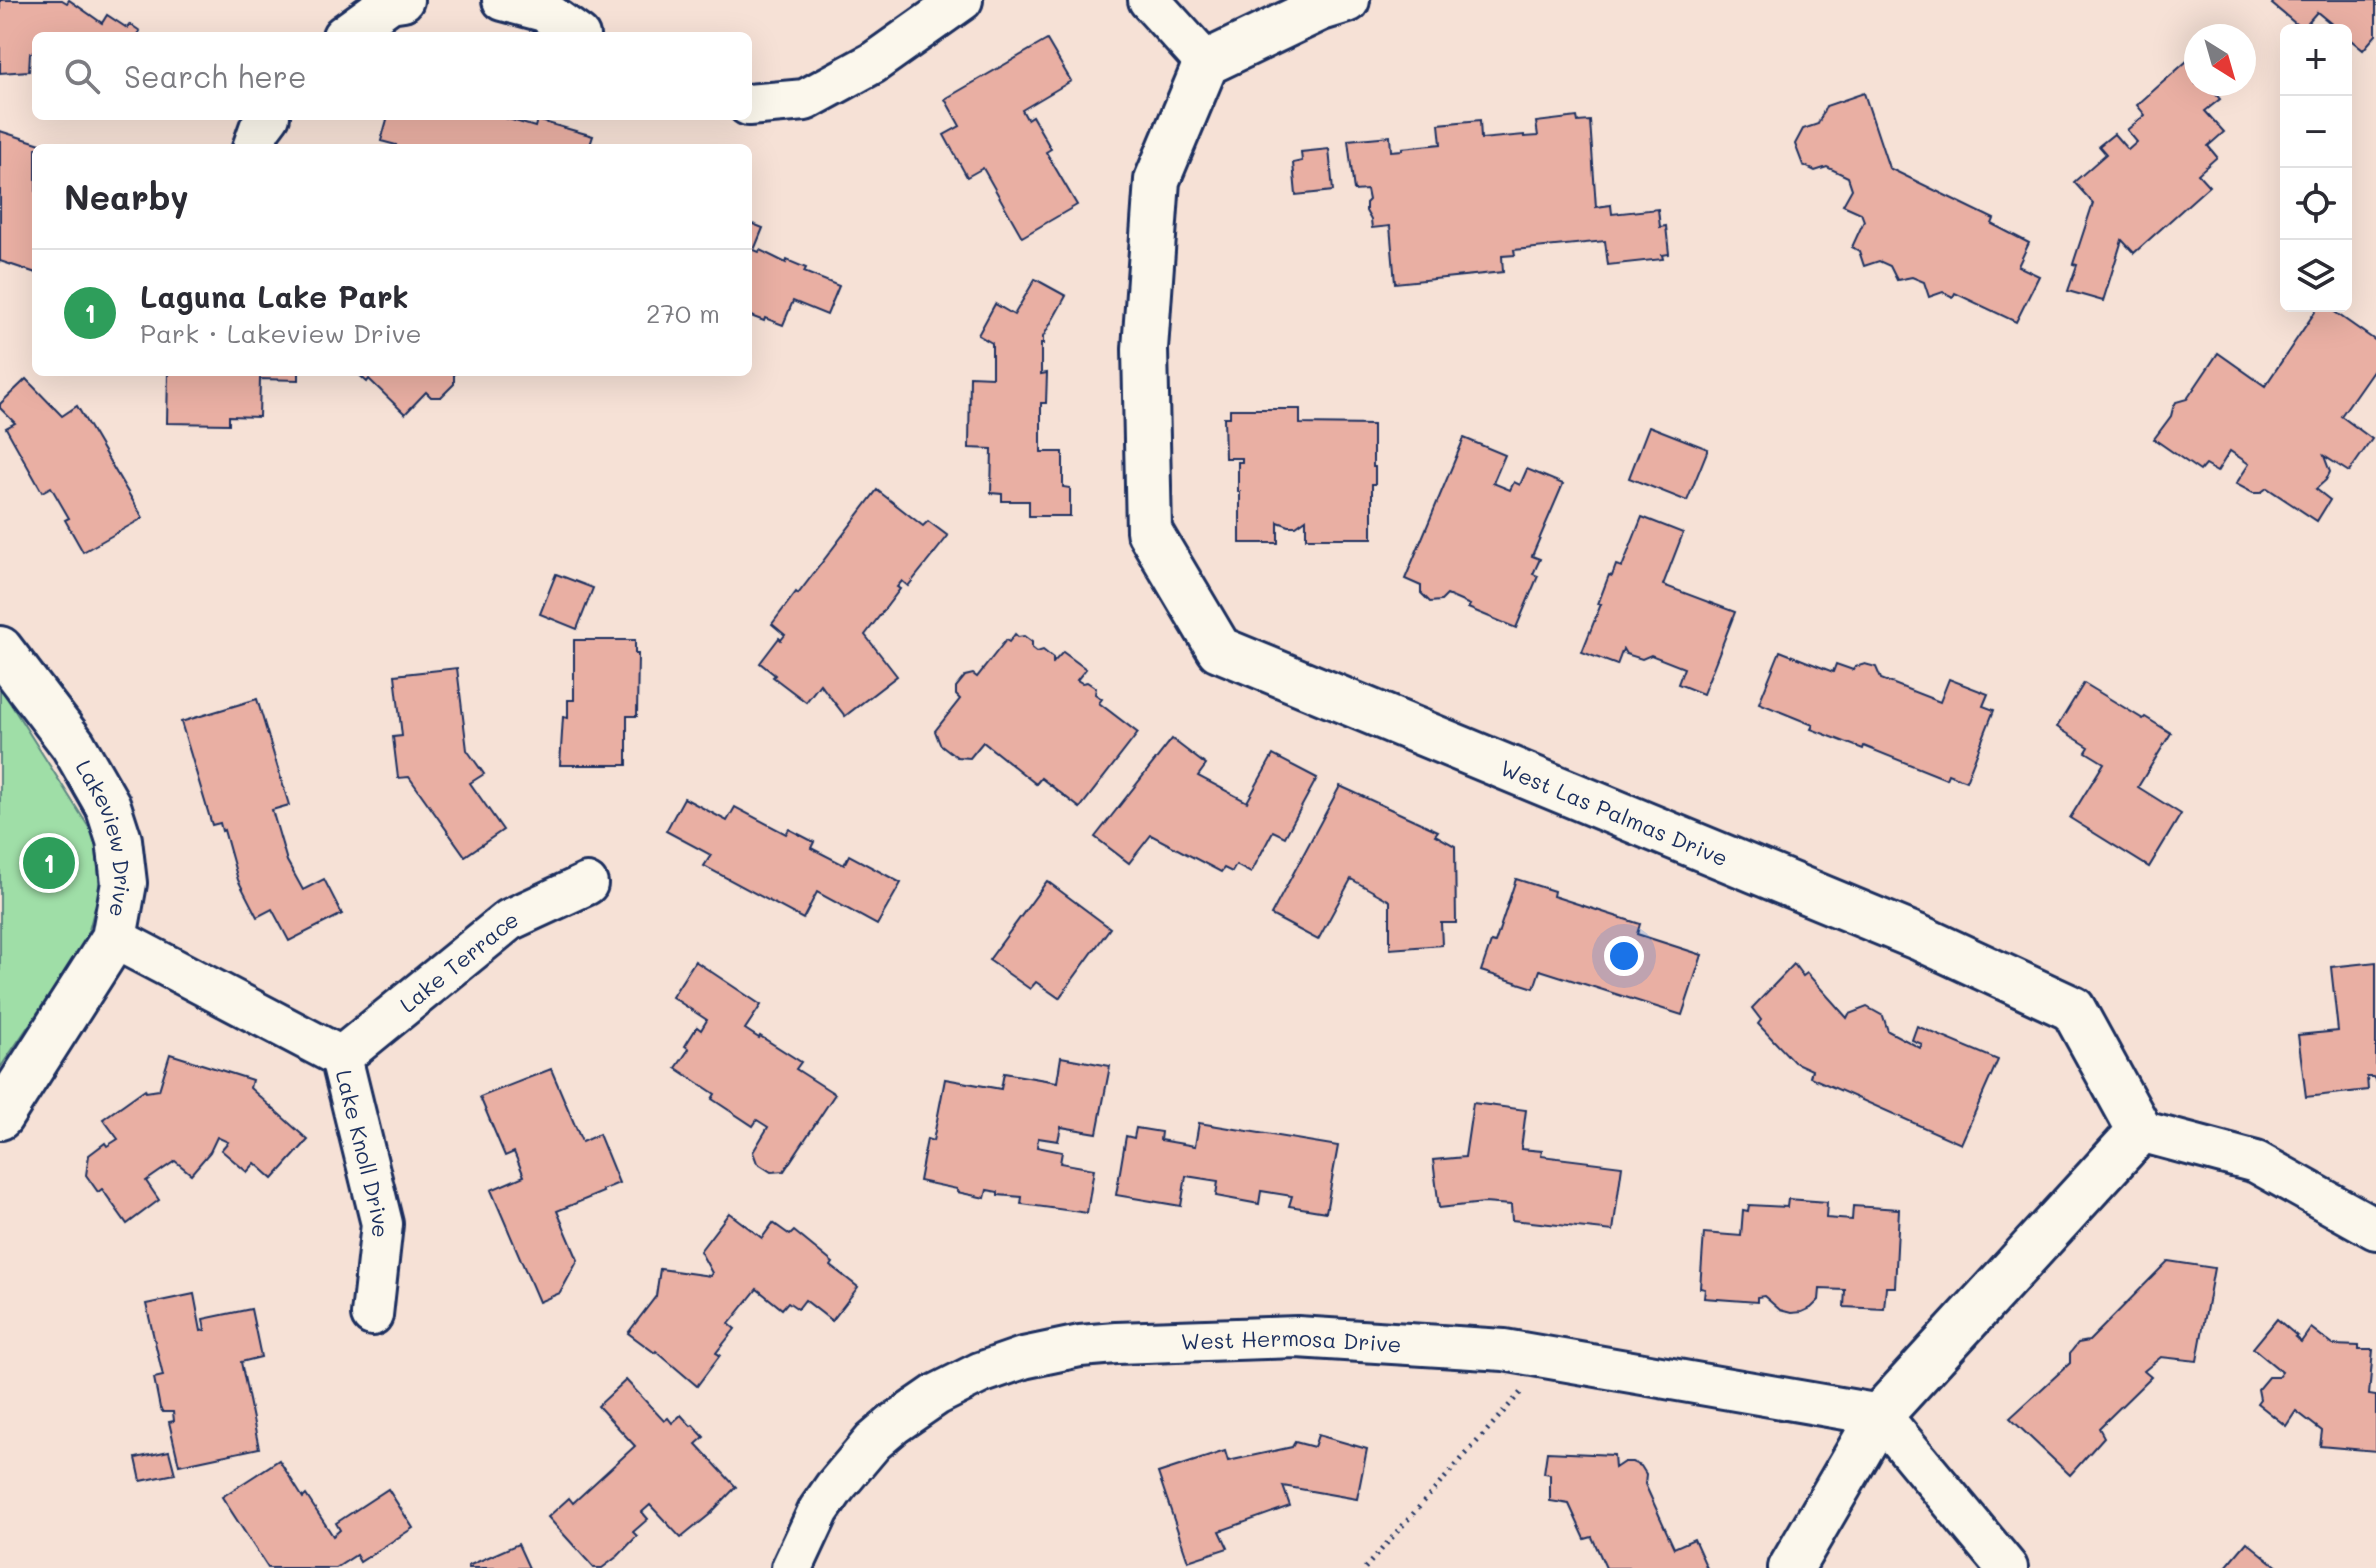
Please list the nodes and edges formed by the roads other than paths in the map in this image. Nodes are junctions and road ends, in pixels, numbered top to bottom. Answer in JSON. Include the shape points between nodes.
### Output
{"nodes":[{"id":1,"x":403,"y":0,"type":"edge"},
{"id":2,"x":503,"y":0,"type":"edge"},
{"id":3,"x":962,"y":0,"type":"edge"},
{"id":4,"x":1149,"y":0,"type":"edge"},
{"id":5,"x":1347,"y":0,"type":"edge"},
{"id":6,"x":349,"y":32,"type":"edge"},
{"id":7,"x":573,"y":32,"type":"edge"},
{"id":8,"x":1206,"y":63,"type":"junction"},
{"id":9,"x":752,"y":105,"type":"edge"},
{"id":10,"x":266,"y":120,"type":"edge"},
{"id":11,"x":254,"y":144,"type":"edge"},
{"id":12,"x":0,"y":649,"type":"edge"},
{"id":13,"x":587,"y":884,"type":"dead end"},
{"id":14,"x":114,"y":938,"type":"junction"},
{"id":15,"x":341,"y":1057,"type":"junction"},
{"id":16,"x":0,"y":1117,"type":"edge"},
{"id":17,"x":2140,"y":1131,"type":"junction"},
{"id":18,"x":2376,"y":1229,"type":"edge"},
{"id":19,"x":372,"y":1315,"type":"dead end"},
{"id":20,"x":1880,"y":1415,"type":"junction"},
{"id":21,"x":792,"y":1568,"type":"edge"},
{"id":22,"x":1791,"y":1568,"type":"edge"},
{"id":23,"x":2007,"y":1568,"type":"edge"}],
"edges":[{"from":1,"to":6,"type":"street","via":[[390,2]]},
{"from":2,"to":7,"type":"street","via":[[544,11]]},
{"from":3,"to":9,"type":"street","via":[[873,63],[805,100]]},
{"from":4,"to":8,"type":"street"},
{"from":5,"to":8,"type":"street"},
{"from":8,"to":17,"type":"street","name":"West Las Palmas Drive","via":[[1157,180],[1145,349],[1148,516],[1149,531],[1219,649],[1922,939],[2073,1009]]},
{"from":10,"to":11,"type":"street"},
{"from":12,"to":14,"type":"street","name":"Lakeview Drive","via":[[73,745],[108,806],[124,883]]},
{"from":13,"to":15,"type":"street","name":"Lake Terrace","via":[[509,920]]},
{"from":14,"to":15,"type":"street","name":"Lake Knoll Drive"},
{"from":14,"to":16,"type":"street","name":"Lakeview Drive"},
{"from":15,"to":19,"type":"street","name":"Lake Knoll Drive","via":[[382,1224]]},
{"from":17,"to":18,"type":"street","via":[[2256,1162]]},
{"from":17,"to":20,"type":"street"},
{"from":20,"to":21,"type":"street","name":"West Hermosa Drive","via":[[1504,1350],[1297,1337],[1080,1346],[980,1373],[915,1408],[873,1442],[835,1487]]},
{"from":20,"to":22,"type":"street"},
{"from":20,"to":23,"type":"street"}]}
